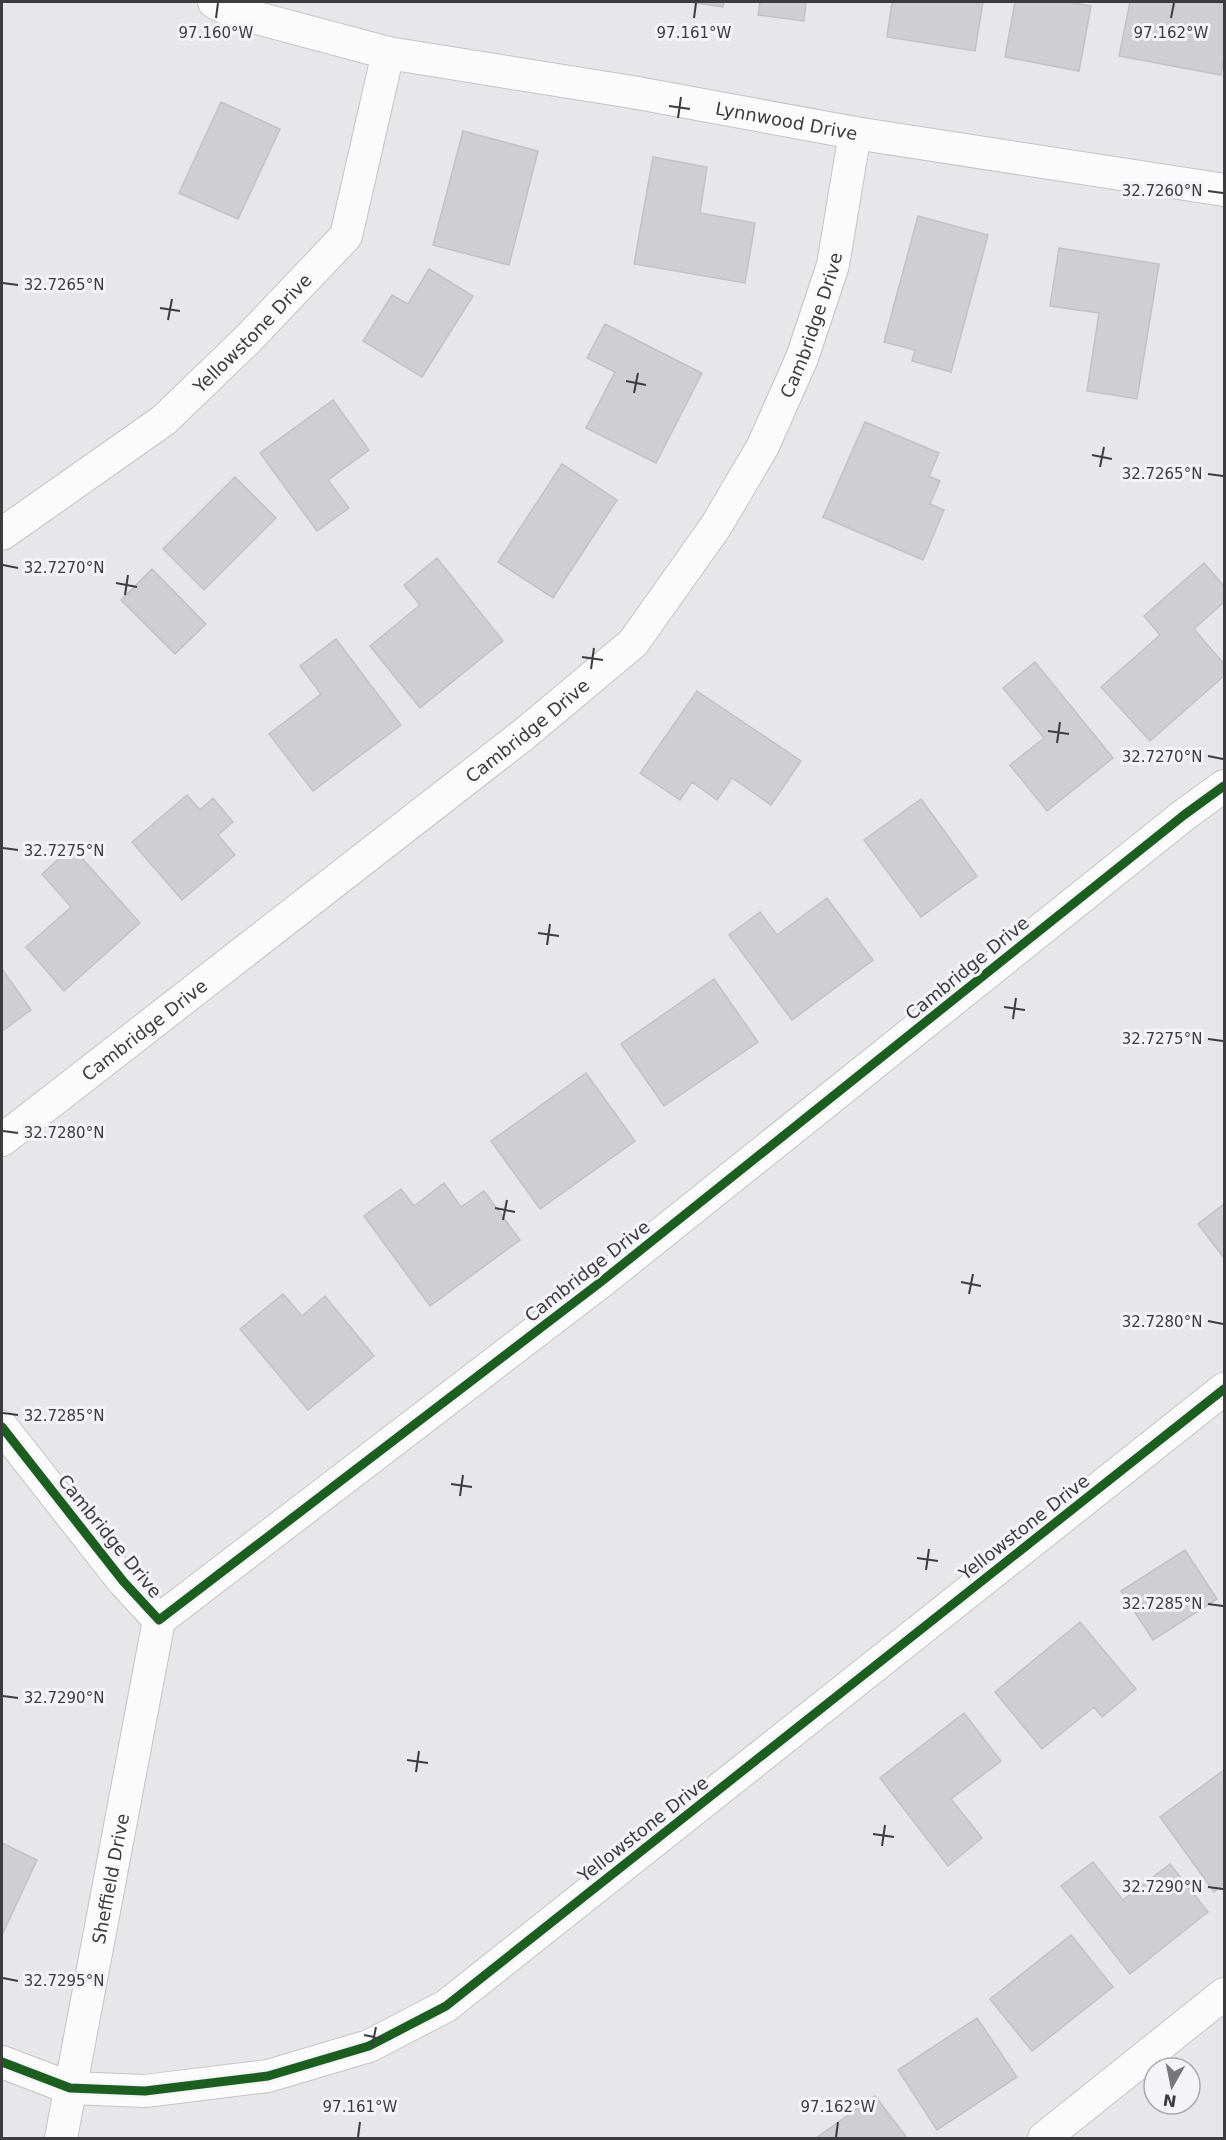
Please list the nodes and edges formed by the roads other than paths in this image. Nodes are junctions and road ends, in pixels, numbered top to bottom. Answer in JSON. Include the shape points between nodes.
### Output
{"nodes":[{"id":1,"x":214,"y":2,"type":"edge"},
{"id":2,"x":388,"y":53,"type":"junction"},
{"id":3,"x":855,"y":133,"type":"junction"},
{"id":4,"x":1224,"y":190,"type":"edge"},
{"id":5,"x":2,"y":534,"type":"edge"},
{"id":6,"x":1224,"y":786,"type":"edge"},
{"id":7,"x":2,"y":1140,"type":"edge"},
{"id":8,"x":1224,"y":1389,"type":"edge"},
{"id":9,"x":2,"y":1427,"type":"edge"},
{"id":10,"x":159,"y":1620,"type":"junction"},
{"id":11,"x":1224,"y":1994,"type":"edge"},
{"id":12,"x":2,"y":2062,"type":"edge"},
{"id":13,"x":70,"y":2088,"type":"junction"},
{"id":14,"x":61,"y":2139,"type":"edge"},
{"id":15,"x":1044,"y":2139,"type":"edge"}],
"edges":[{"from":1,"to":2,"type":"street","name":"Lynnwood Drive","via":[[231,11]]},
{"from":2,"to":3,"type":"street","name":"Lynnwood Drive"},
{"from":2,"to":5,"type":"street","name":"Yellowstone Drive","via":[[346,236],[164,420]]},
{"from":3,"to":4,"type":"street","name":"Lynnwood Drive"},
{"from":3,"to":7,"type":"street","name":"Cambridge Drive","via":[[833,265],[802,358],[763,446],[716,526],[633,643],[523,735]]},
{"from":6,"to":10,"type":"street","name":"Cambridge Drive","via":[[602,1281]]},
{"from":8,"to":13,"type":"street","name":"Yellowstone Drive","via":[[446,2006],[369,2046],[268,2076],[145,2091]]},
{"from":9,"to":10,"type":"street","name":"Cambridge Drive","via":[[123,1581]]},
{"from":10,"to":13,"type":"street","name":"Sheffield Drive"},
{"from":11,"to":15,"type":"street"},
{"from":12,"to":13,"type":"street","name":"Yellowstone Drive"},
{"from":13,"to":14,"type":"street","name":"Sheffield Drive"}]}
